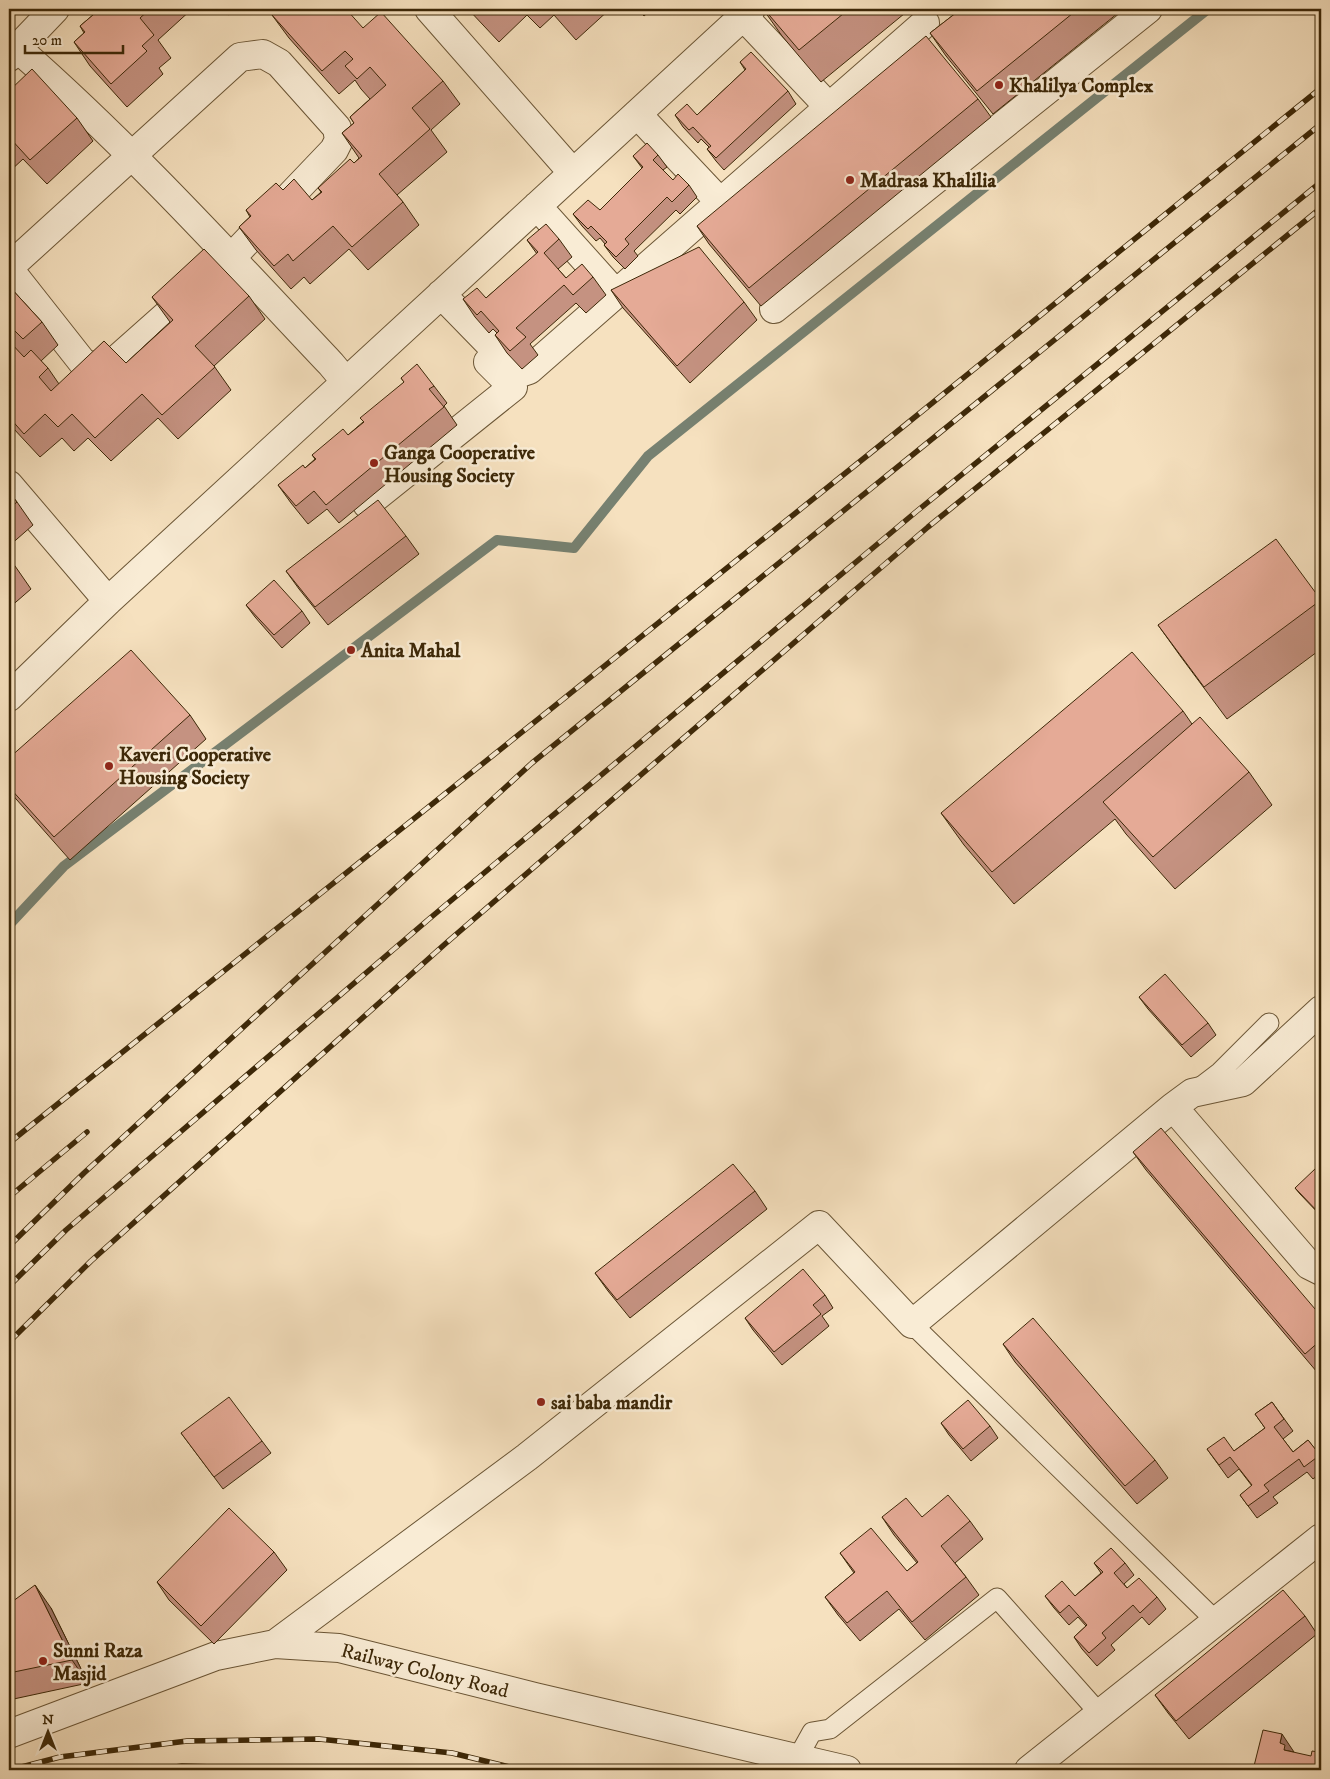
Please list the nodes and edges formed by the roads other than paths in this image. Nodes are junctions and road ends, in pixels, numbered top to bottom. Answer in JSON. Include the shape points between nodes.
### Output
{"nodes":[{"id":1,"x":54,"y":9,"type":"edge"},
{"id":2,"x":428,"y":9,"type":"edge"},
{"id":3,"x":1148,"y":9,"type":"edge"},
{"id":4,"x":747,"y":12,"type":"edge"},
{"id":5,"x":925,"y":23,"type":"dead end"},
{"id":6,"x":13,"y":52,"type":"edge"},
{"id":7,"x":829,"y":107,"type":"junction"},
{"id":8,"x":637,"y":114,"type":"junction"},
{"id":9,"x":132,"y":157,"type":"junction"},
{"id":10,"x":573,"y":173,"type":"junction"},
{"id":11,"x":720,"y":202,"type":"junction"},
{"id":12,"x":537,"y":206,"type":"junction"},
{"id":13,"x":232,"y":258,"type":"junction"},
{"id":14,"x":616,"y":294,"type":"junction"},
{"id":15,"x":436,"y":299,"type":"junction"},
{"id":16,"x":774,"y":309,"type":"dead end"},
{"id":17,"x":346,"y":382,"type":"junction"},
{"id":18,"x":9,"y":485,"type":"edge"},
{"id":19,"x":367,"y":504,"type":"dead end"},
{"id":20,"x":108,"y":601,"type":"junction"},
{"id":21,"x":9,"y":697,"type":"edge"},
{"id":22,"x":1321,"y":1010,"type":"edge"},
{"id":23,"x":1269,"y":1023,"type":"dead end"},
{"id":24,"x":1182,"y":1100,"type":"junction"},
{"id":25,"x":1321,"y":1271,"type":"edge"},
{"id":26,"x":912,"y":1324,"type":"junction"},
{"id":27,"x":1321,"y":1538,"type":"edge"},
{"id":28,"x":1216,"y":1621,"type":"junction"},
{"id":29,"x":275,"y":1644,"type":"junction"},
{"id":30,"x":1100,"y":1714,"type":"junction"},
{"id":31,"x":9,"y":1734,"type":"edge"},
{"id":32,"x":797,"y":1759,"type":"junction"},
{"id":33,"x":847,"y":1770,"type":"edge"},
{"id":34,"x":1029,"y":1770,"type":"edge"}],
"edges":[{"from":1,"to":6,"type":"street"},
{"from":2,"to":10,"type":"street"},
{"from":3,"to":16,"type":"street"},
{"from":4,"to":7,"type":"street"},
{"from":4,"to":8,"type":"street"},
{"from":5,"to":7,"type":"street"},
{"from":6,"to":9,"type":"street"},
{"from":7,"to":11,"type":"street"},
{"from":8,"to":10,"type":"street"},
{"from":8,"to":11,"type":"street"},
{"from":9,"to":13,"type":"street"},
{"from":9,"to":13,"type":"street","via":[[240,58],[263,54],[279,63],[338,128],[339,140],[334,150]]},
{"from":9,"to":13,"type":"street","via":[[16,260],[11,269],[83,363],[99,368],[115,361]]},
{"from":10,"to":12,"type":"street"},
{"from":11,"to":14,"type":"street"},
{"from":12,"to":14,"type":"street"},
{"from":12,"to":15,"type":"street"},
{"from":13,"to":17,"type":"street"},
{"from":14,"to":15,"type":"street","via":[[529,370],[520,373]]},
{"from":15,"to":17,"type":"street"},
{"from":15,"to":19,"type":"street","via":[[512,387]]},
{"from":17,"to":20,"type":"street"},
{"from":18,"to":20,"type":"street"},
{"from":20,"to":21,"type":"street"},
{"from":22,"to":24,"type":"street","via":[[1242,1082]]},
{"from":23,"to":24,"type":"lane","via":[[1220,1072]]},
{"from":24,"to":25,"type":"street","via":[[1309,1265]]},
{"from":24,"to":26,"type":"street"},
{"from":26,"to":28,"type":"lane"},
{"from":26,"to":29,"type":"street","via":[[819,1225],[528,1456]]},
{"from":27,"to":28,"type":"street"},
{"from":28,"to":30,"type":"street"},
{"from":29,"to":31,"type":"street","name":"Railway Colony Road","via":[[216,1656]]},
{"from":29,"to":32,"type":"street","name":"Railway Colony Road","via":[[339,1648]]},
{"from":30,"to":32,"type":"lane","via":[[997,1598],[830,1729],[812,1732]]},
{"from":30,"to":34,"type":"street"},
{"from":32,"to":33,"type":"street","name":"Railway Colony Road"}]}
